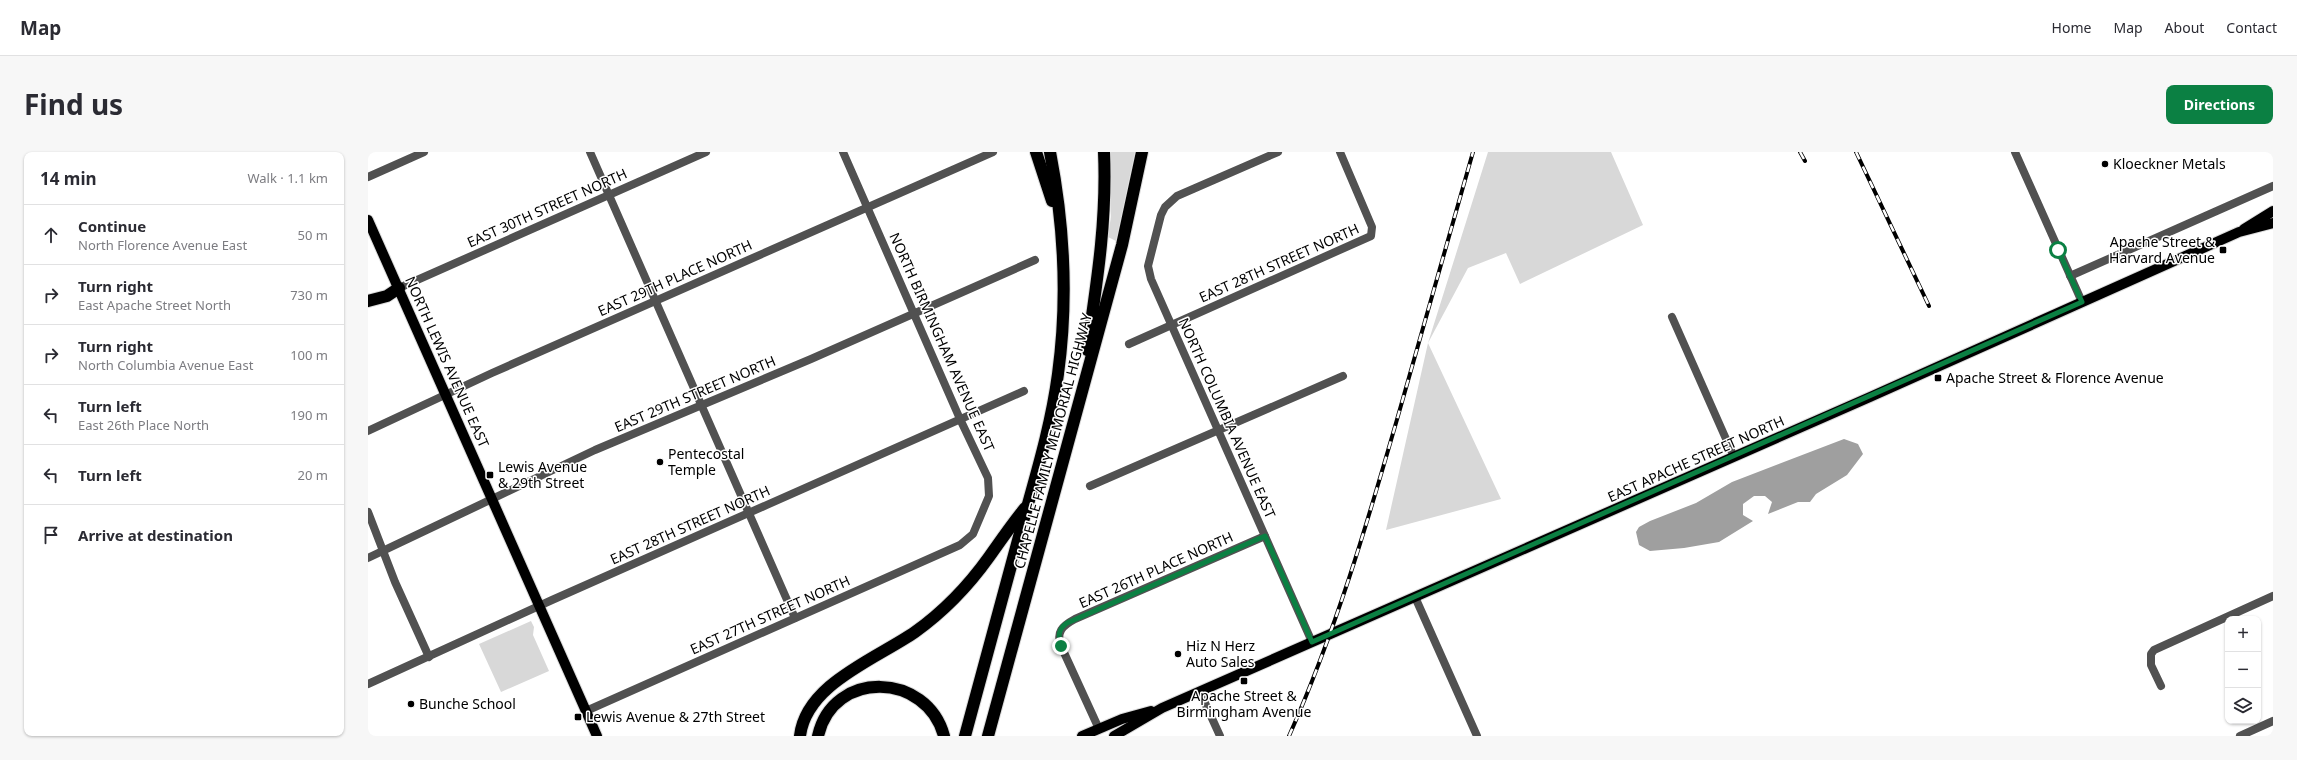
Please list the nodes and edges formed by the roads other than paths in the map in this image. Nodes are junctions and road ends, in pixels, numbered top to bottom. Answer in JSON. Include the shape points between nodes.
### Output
{"nodes":[{"id":1,"x":424,"y":152,"type":"edge"},
{"id":2,"x":590,"y":152,"type":"edge"},
{"id":3,"x":706,"y":152,"type":"edge"},
{"id":4,"x":843,"y":152,"type":"edge"},
{"id":5,"x":993,"y":152,"type":"edge"},
{"id":6,"x":1036,"y":152,"type":"edge"},
{"id":7,"x":1050,"y":152,"type":"edge"},
{"id":8,"x":1104,"y":152,"type":"edge"},
{"id":9,"x":1142,"y":152,"type":"edge"},
{"id":10,"x":1278,"y":152,"type":"edge"},
{"id":11,"x":1340,"y":152,"type":"edge"},
{"id":12,"x":2015,"y":152,"type":"edge"},
{"id":13,"x":368,"y":177,"type":"edge"},
{"id":14,"x":2273,"y":186,"type":"edge"},
{"id":15,"x":609,"y":195,"type":"junction"},
{"id":16,"x":869,"y":207,"type":"junction"},
{"id":17,"x":2273,"y":211,"type":"edge"},
{"id":18,"x":368,"y":220,"type":"edge"},
{"id":19,"x":2273,"y":223,"type":"edge"},
{"id":20,"x":1061,"y":226,"type":"junction"},
{"id":21,"x":2239,"y":232,"type":"junction"},
{"id":22,"x":1035,"y":260,"type":"dead end"},
{"id":23,"x":2070,"y":276,"type":"junction"},
{"id":24,"x":399,"y":288,"type":"junction"},
{"id":25,"x":368,"y":295,"type":"edge"},
{"id":26,"x":656,"y":300,"type":"junction"},
{"id":27,"x":368,"y":302,"type":"edge"},
{"id":28,"x":2082,"y":302,"type":"junction"},
{"id":29,"x":913,"y":313,"type":"junction"},
{"id":30,"x":1672,"y":317,"type":"dead end"},
{"id":31,"x":1172,"y":325,"type":"junction"},
{"id":32,"x":1130,"y":344,"type":"dead end"},
{"id":33,"x":1343,"y":376,"type":"dead end"},
{"id":34,"x":1024,"y":391,"type":"dead end"},
{"id":35,"x":446,"y":395,"type":"junction"},
{"id":36,"x":703,"y":405,"type":"junction"},
{"id":37,"x":1079,"y":405,"type":"junction"},
{"id":38,"x":960,"y":419,"type":"junction"},
{"id":39,"x":368,"y":431,"type":"edge"},
{"id":40,"x":1217,"y":431,"type":"junction"},
{"id":41,"x":1734,"y":457,"type":"junction"},
{"id":42,"x":1090,"y":486,"type":"dead end"},
{"id":43,"x":493,"y":500,"type":"junction"},
{"id":44,"x":1028,"y":504,"type":"junction"},
{"id":45,"x":368,"y":512,"type":"edge"},
{"id":46,"x":750,"y":513,"type":"junction"},
{"id":47,"x":1265,"y":536,"type":"junction"},
{"id":48,"x":964,"y":542,"type":"joint"},
{"id":49,"x":383,"y":551,"type":"junction"},
{"id":50,"x":368,"y":558,"type":"edge"},
{"id":51,"x":2273,"y":596,"type":"edge"},
{"id":52,"x":1415,"y":597,"type":"junction"},
{"id":53,"x":540,"y":606,"type":"junction"},
{"id":54,"x":795,"y":618,"type":"junction"},
{"id":55,"x":1312,"y":642,"type":"junction"},
{"id":56,"x":429,"y":657,"type":"junction"},
{"id":57,"x":368,"y":684,"type":"edge"},
{"id":58,"x":2161,"y":686,"type":"dead end"},
{"id":59,"x":1200,"y":692,"type":"junction"},
{"id":60,"x":1162,"y":708,"type":"junction"},
{"id":61,"x":586,"y":711,"type":"junction"},
{"id":62,"x":2273,"y":721,"type":"edge"},
{"id":63,"x":1099,"y":728,"type":"junction"},
{"id":64,"x":597,"y":736,"type":"edge"},
{"id":65,"x":800,"y":736,"type":"edge"},
{"id":66,"x":818,"y":736,"type":"edge"},
{"id":67,"x":944,"y":736,"type":"edge"},
{"id":68,"x":965,"y":736,"type":"edge"},
{"id":69,"x":988,"y":736,"type":"edge"},
{"id":70,"x":1082,"y":736,"type":"edge"},
{"id":71,"x":1114,"y":736,"type":"edge"},
{"id":72,"x":1220,"y":736,"type":"edge"},
{"id":73,"x":1477,"y":736,"type":"edge"},
{"id":74,"x":2240,"y":736,"type":"edge"}],
"edges":[{"from":1,"to":13,"type":"street"},
{"from":2,"to":15,"type":"street"},
{"from":3,"to":15,"type":"street","name":"EAST 30TH STREET NORTH"},
{"from":4,"to":16,"type":"street","name":"NORTH BIRMINGHAM AVENUE EAST"},
{"from":5,"to":16,"type":"street","name":"EAST 29TH PLACE NORTH"},
{"from":6,"to":20,"type":"highway"},
{"from":7,"to":20,"type":"highway","name":"CHAPELLE FAMILY MEMORIAL HIGHWAY"},
{"from":8,"to":37,"type":"highway","via":[[1106,199],[1103,242]]},
{"from":9,"to":37,"type":"highway","name":"CHAPELLE FAMILY MEMORIAL HIGHWAY","via":[[1122,245]]},
{"from":10,"to":31,"type":"street","name":"NORTH COLUMBIA AVENUE EAST","via":[[1177,196],[1161,215],[1148,266],[1151,279]]},
{"from":11,"to":31,"type":"street","name":"EAST 28TH STREET NORTH","via":[[1372,227],[1372,234]]},
{"from":12,"to":23,"type":"street"},
{"from":14,"to":23,"type":"street"},
{"from":15,"to":24,"type":"street","name":"EAST 30TH STREET NORTH"},
{"from":15,"to":26,"type":"street"},
{"from":16,"to":26,"type":"street","name":"EAST 29TH PLACE NORTH"},
{"from":16,"to":29,"type":"street","name":"NORTH BIRMINGHAM AVENUE EAST"},
{"from":17,"to":21,"type":"main road","name":"EAST APACHE STREET NORTH"},
{"from":18,"to":24,"type":"main road","name":"NORTH LEWIS AVENUE EAST"},
{"from":19,"to":21,"type":"main road","name":"EAST APACHE STREET NORTH"},
{"from":20,"to":44,"type":"highway","name":"CHAPELLE FAMILY MEMORIAL HIGHWAY","via":[[1063,313],[1058,374],[1048,427]]},
{"from":21,"to":28,"type":"main road","name":"EAST APACHE STREET NORTH"},
{"from":22,"to":29,"type":"street","name":"EAST 29TH STREET NORTH"},
{"from":23,"to":28,"type":"street"},
{"from":24,"to":25,"type":"highway"},
{"from":24,"to":27,"type":"highway","via":[[387,296]]},
{"from":24,"to":35,"type":"main road","name":"NORTH LEWIS AVENUE EAST"},
{"from":26,"to":35,"type":"street","name":"EAST 29TH PLACE NORTH"},
{"from":26,"to":36,"type":"street"},
{"from":28,"to":41,"type":"main road","name":"EAST APACHE STREET NORTH"},
{"from":29,"to":36,"type":"street","name":"EAST 29TH STREET NORTH"},
{"from":29,"to":38,"type":"street","name":"NORTH BIRMINGHAM AVENUE EAST"},
{"from":30,"to":41,"type":"street"},
{"from":31,"to":32,"type":"street","name":"EAST 28TH STREET NORTH"},
{"from":31,"to":40,"type":"street","name":"NORTH COLUMBIA AVENUE EAST"},
{"from":33,"to":40,"type":"street"},
{"from":34,"to":38,"type":"street","name":"EAST 28TH STREET NORTH"},
{"from":35,"to":39,"type":"street","name":"EAST 29TH PLACE NORTH"},
{"from":35,"to":43,"type":"main road","name":"NORTH LEWIS AVENUE EAST"},
{"from":36,"to":43,"type":"street","name":"EAST 29TH STREET NORTH","via":[[596,450]]},
{"from":36,"to":46,"type":"street"},
{"from":37,"to":69,"type":"highway","name":"CHAPELLE FAMILY MEMORIAL HIGHWAY"},
{"from":38,"to":46,"type":"street","name":"EAST 28TH STREET NORTH"},
{"from":38,"to":48,"type":"street","name":"NORTH BIRMINGHAM AVENUE EAST","via":[[990,487],[989,496],[973,534]]},
{"from":40,"to":42,"type":"street"},
{"from":40,"to":47,"type":"street","name":"NORTH COLUMBIA AVENUE EAST"},
{"from":41,"to":52,"type":"main road","name":"EAST APACHE STREET NORTH"},
{"from":43,"to":49,"type":"street","name":"EAST 29TH STREET NORTH"},
{"from":43,"to":53,"type":"main road","name":"NORTH LEWIS AVENUE EAST"},
{"from":44,"to":65,"type":"highway","via":[[1008,527],[975,575],[947,605],[916,631],[823,692],[807,713]]},
{"from":44,"to":68,"type":"highway","name":"CHAPELLE FAMILY MEMORIAL HIGHWAY"},
{"from":45,"to":49,"type":"street"},
{"from":46,"to":53,"type":"street","name":"EAST 28TH STREET NORTH"},
{"from":46,"to":54,"type":"street"},
{"from":47,"to":55,"type":"street","name":"NORTH COLUMBIA AVENUE EAST"},
{"from":47,"to":63,"type":"street","name":"EAST 26TH PLACE NORTH","via":[[1062,626],[1058,636],[1061,646]]},
{"from":48,"to":54,"type":"street","name":"EAST 27TH STREET NORTH"},
{"from":49,"to":50,"type":"street","name":"EAST 29TH STREET NORTH"},
{"from":49,"to":56,"type":"street"},
{"from":51,"to":58,"type":"street","via":[[2154,650],[2150,659]]},
{"from":52,"to":55,"type":"main road","name":"EAST APACHE STREET NORTH"},
{"from":52,"to":73,"type":"street"},
{"from":53,"to":56,"type":"street","name":"EAST 28TH STREET NORTH"},
{"from":53,"to":61,"type":"main road","name":"NORTH LEWIS AVENUE EAST"},
{"from":54,"to":61,"type":"street","name":"EAST 27TH STREET NORTH"},
{"from":55,"to":59,"type":"main road","name":"EAST APACHE STREET NORTH"},
{"from":56,"to":57,"type":"street","name":"EAST 28TH STREET NORTH"},
{"from":59,"to":60,"type":"main road","name":"EAST APACHE STREET NORTH"},
{"from":59,"to":72,"type":"street"},
{"from":60,"to":63,"type":"main road","name":"EAST APACHE STREET NORTH"},
{"from":60,"to":71,"type":"main road","name":"EAST APACHE STREET NORTH"},
{"from":61,"to":64,"type":"main road","name":"NORTH LEWIS AVENUE EAST"},
{"from":62,"to":74,"type":"street"},
{"from":63,"to":70,"type":"main road","name":"EAST APACHE STREET NORTH"},
{"from":66,"to":67,"type":"highway","via":[[827,714],[845,697],[867,688],[886,686],[904,690],[919,698],[936,717]]}]}
